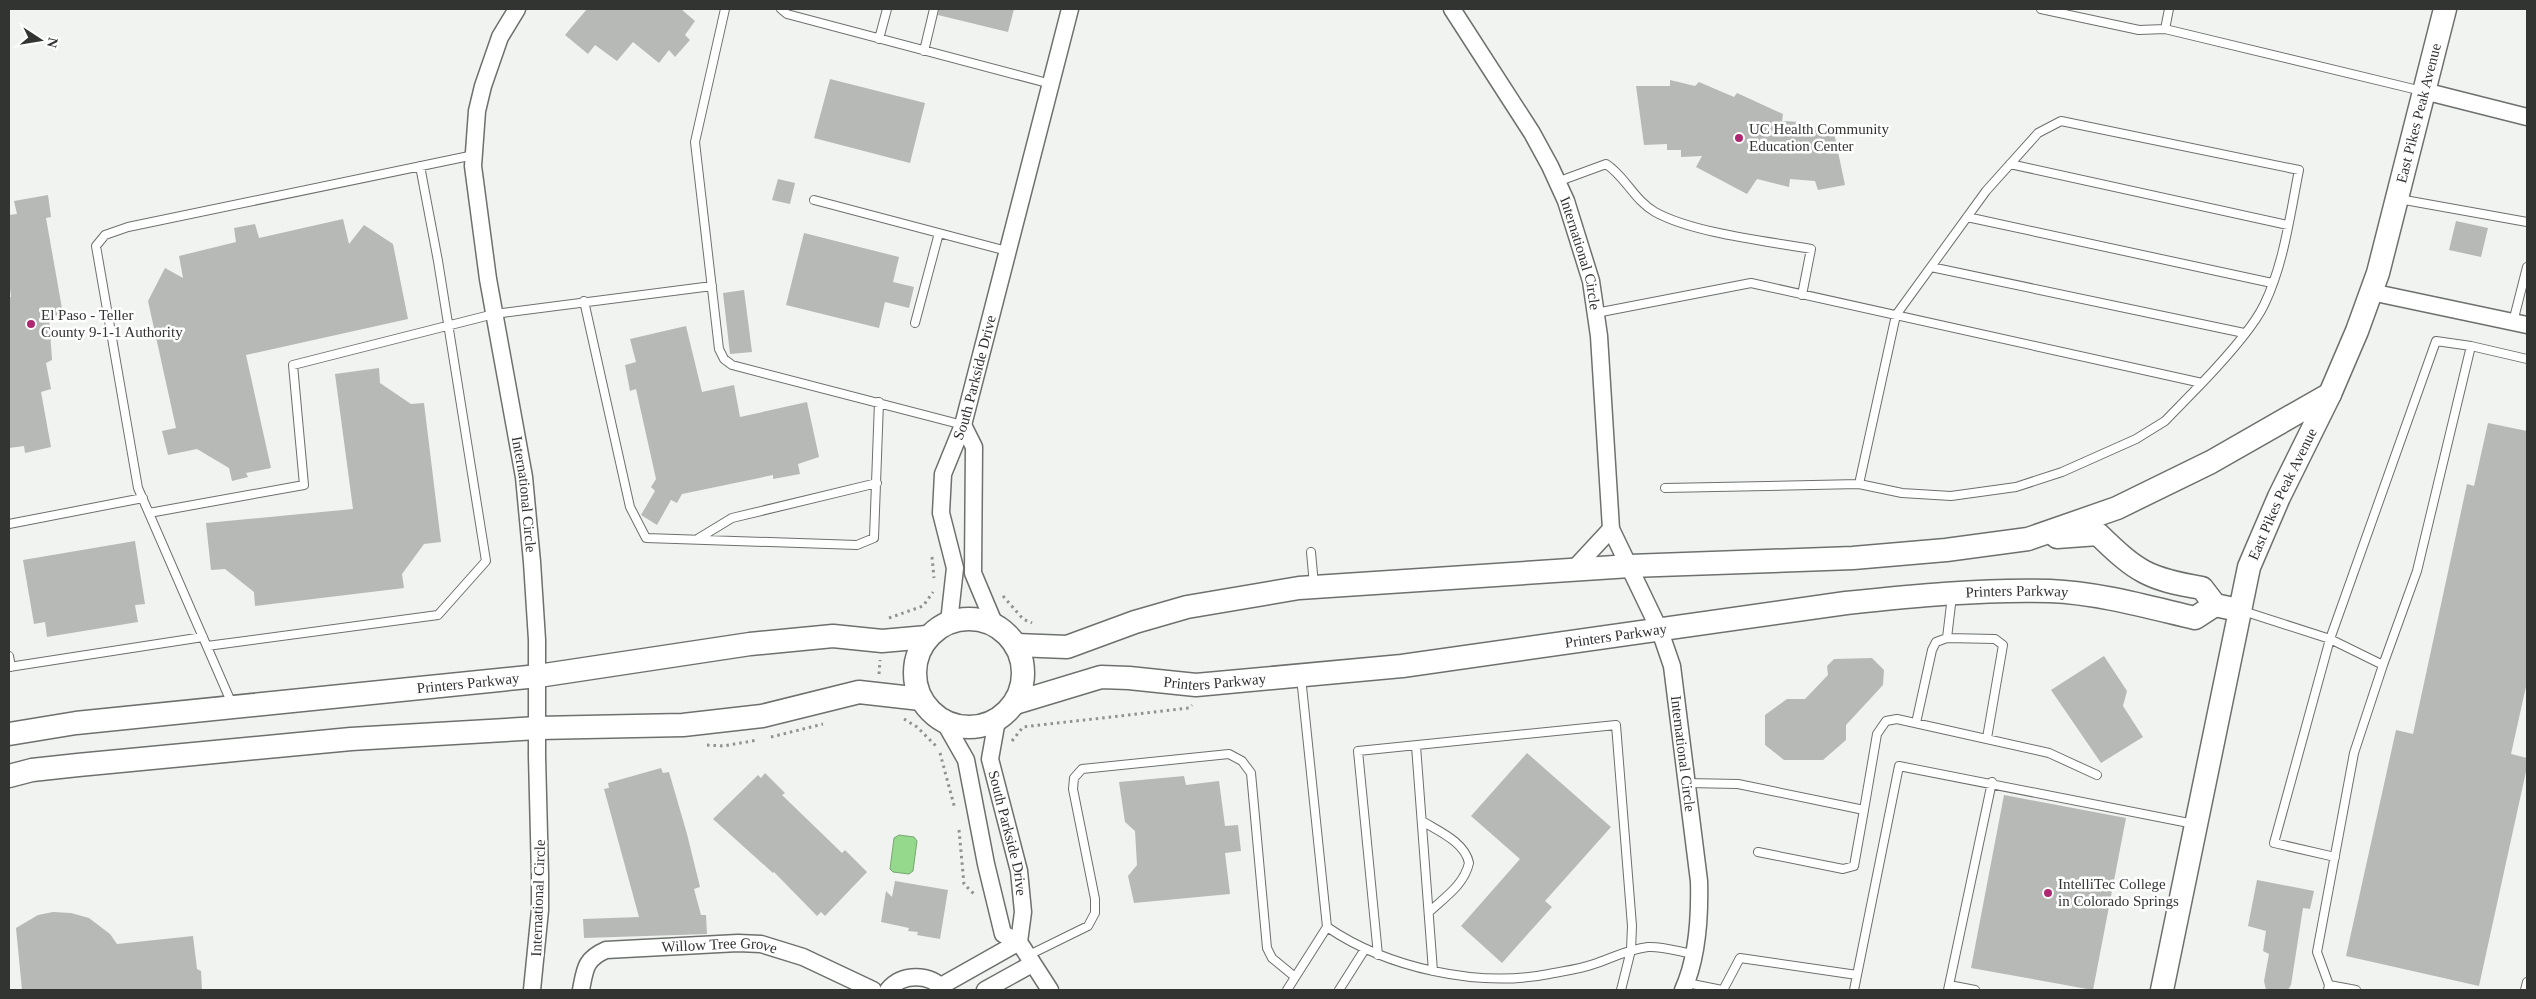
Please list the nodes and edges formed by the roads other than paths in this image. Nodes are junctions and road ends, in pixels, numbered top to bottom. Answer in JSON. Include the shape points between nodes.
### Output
{"nodes":[{"id":1,"x":517,"y":9,"type":"edge"},
{"id":2,"x":725,"y":9,"type":"edge"},
{"id":3,"x":781,"y":9,"type":"edge"},
{"id":4,"x":887,"y":9,"type":"edge"},
{"id":5,"x":934,"y":9,"type":"edge"},
{"id":6,"x":1070,"y":9,"type":"edge"},
{"id":7,"x":1452,"y":9,"type":"edge"},
{"id":8,"x":2041,"y":9,"type":"edge"},
{"id":9,"x":2169,"y":9,"type":"edge"},
{"id":10,"x":2445,"y":9,"type":"edge"},
{"id":11,"x":2165,"y":29,"type":"junction"},
{"id":12,"x":879,"y":39,"type":"junction"},
{"id":13,"x":924,"y":50,"type":"junction"},
{"id":14,"x":1051,"y":84,"type":"junction"},
{"id":15,"x":2424,"y":91,"type":"junction"},
{"id":16,"x":2527,"y":118,"type":"edge"},
{"id":17,"x":474,"y":155,"type":"junction"},
{"id":18,"x":2010,"y":164,"type":"junction"},
{"id":19,"x":420,"y":166,"type":"junction"},
{"id":20,"x":1557,"y":182,"type":"junction"},
{"id":21,"x":2397,"y":199,"type":"junction"},
{"id":22,"x":814,"y":200,"type":"dead end"},
{"id":23,"x":1967,"y":217,"type":"junction"},
{"id":24,"x":2527,"y":222,"type":"edge"},
{"id":25,"x":2288,"y":224,"type":"junction"},
{"id":26,"x":939,"y":233,"type":"junction"},
{"id":27,"x":1007,"y":251,"type":"junction"},
{"id":28,"x":1931,"y":267,"type":"junction"},
{"id":29,"x":2527,"y":267,"type":"edge"},
{"id":30,"x":2272,"y":283,"type":"junction"},
{"id":31,"x":712,"y":286,"type":"junction"},
{"id":32,"x":2371,"y":292,"type":"junction"},
{"id":33,"x":1802,"y":295,"type":"junction"},
{"id":34,"x":584,"y":301,"type":"junction"},
{"id":35,"x":1596,"y":313,"type":"junction"},
{"id":36,"x":494,"y":314,"type":"junction"},
{"id":37,"x":1896,"y":315,"type":"junction"},
{"id":38,"x":915,"y":323,"type":"dead end"},
{"id":39,"x":2520,"y":323,"type":"edge"},
{"id":40,"x":448,"y":325,"type":"junction"},
{"id":41,"x":2244,"y":333,"type":"junction"},
{"id":42,"x":2471,"y":346,"type":"junction"},
{"id":43,"x":2527,"y":359,"type":"edge"},
{"id":44,"x":2202,"y":383,"type":"junction"},
{"id":45,"x":2330,"y":394,"type":"junction"},
{"id":46,"x":879,"y":402,"type":"junction"},
{"id":47,"x":963,"y":425,"type":"junction"},
{"id":48,"x":877,"y":483,"type":"junction"},
{"id":49,"x":1859,"y":484,"type":"junction"},
{"id":50,"x":1665,"y":488,"type":"dead end"},
{"id":51,"x":143,"y":498,"type":"junction"},
{"id":52,"x":149,"y":513,"type":"junction"},
{"id":53,"x":9,"y":524,"type":"edge"},
{"id":54,"x":1611,"y":529,"type":"junction"},
{"id":55,"x":699,"y":538,"type":"junction"},
{"id":56,"x":2028,"y":539,"type":"junction"},
{"id":57,"x":1311,"y":552,"type":"dead end"},
{"id":58,"x":1630,"y":566,"type":"junction"},
{"id":59,"x":1573,"y":570,"type":"junction"},
{"id":60,"x":1314,"y":587,"type":"junction"},
{"id":61,"x":1952,"y":594,"type":"junction"},
{"id":62,"x":2215,"y":606,"type":"junction"},
{"id":63,"x":2240,"y":610,"type":"junction"},
{"id":64,"x":949,"y":622,"type":"junction"},
{"id":65,"x":994,"y":623,"type":"junction"},
{"id":66,"x":1660,"y":631,"type":"junction"},
{"id":67,"x":203,"y":637,"type":"junction"},
{"id":68,"x":927,"y":637,"type":"junction"},
{"id":69,"x":1948,"y":638,"type":"junction"},
{"id":70,"x":2330,"y":639,"type":"junction"},
{"id":71,"x":1015,"y":645,"type":"junction"},
{"id":72,"x":207,"y":646,"type":"junction"},
{"id":73,"x":9,"y":656,"type":"edge"},
{"id":74,"x":2383,"y":665,"type":"junction"},
{"id":75,"x":10,"y":667,"type":"edge"},
{"id":76,"x":1300,"y":675,"type":"junction"},
{"id":77,"x":538,"y":676,"type":"junction"},
{"id":78,"x":922,"y":699,"type":"junction"},
{"id":79,"x":1015,"y":703,"type":"junction"},
{"id":80,"x":234,"y":708,"type":"junction"},
{"id":81,"x":997,"y":720,"type":"junction"},
{"id":82,"x":945,"y":723,"type":"junction"},
{"id":83,"x":1916,"y":723,"type":"junction"},
{"id":84,"x":538,"y":728,"type":"junction"},
{"id":85,"x":9,"y":734,"type":"edge"},
{"id":86,"x":1987,"y":738,"type":"junction"},
{"id":87,"x":1416,"y":746,"type":"junction"},
{"id":88,"x":2097,"y":775,"type":"dead end"},
{"id":89,"x":9,"y":776,"type":"edge"},
{"id":90,"x":1992,"y":782,"type":"junction"},
{"id":91,"x":1687,"y":783,"type":"junction"},
{"id":92,"x":1864,"y":810,"type":"junction"},
{"id":93,"x":1422,"y":821,"type":"junction"},
{"id":94,"x":2196,"y":824,"type":"junction"},
{"id":95,"x":1758,"y":852,"type":"dead end"},
{"id":96,"x":2335,"y":856,"type":"junction"},
{"id":97,"x":1429,"y":912,"type":"junction"},
{"id":98,"x":1327,"y":927,"type":"junction"},
{"id":99,"x":1364,"y":949,"type":"junction"},
{"id":100,"x":1631,"y":950,"type":"junction"},
{"id":101,"x":1026,"y":954,"type":"junction"},
{"id":102,"x":1378,"y":954,"type":"junction"},
{"id":103,"x":1693,"y":954,"type":"junction"},
{"id":104,"x":1433,"y":971,"type":"junction"},
{"id":105,"x":1857,"y":975,"type":"junction"},
{"id":106,"x":1295,"y":977,"type":"junction"},
{"id":107,"x":2527,"y":982,"type":"edge"},
{"id":108,"x":1685,"y":987,"type":"edge"},
{"id":109,"x":2328,"y":987,"type":"edge"},
{"id":110,"x":942,"y":988,"type":"edge"},
{"id":111,"x":1949,"y":988,"type":"edge"},
{"id":112,"x":532,"y":990,"type":"edge"},
{"id":113,"x":581,"y":990,"type":"edge"},
{"id":114,"x":873,"y":990,"type":"edge"},
{"id":115,"x":888,"y":990,"type":"edge"},
{"id":116,"x":985,"y":990,"type":"edge"},
{"id":117,"x":1050,"y":990,"type":"edge"},
{"id":118,"x":1286,"y":990,"type":"edge"},
{"id":119,"x":1339,"y":990,"type":"edge"},
{"id":120,"x":1621,"y":990,"type":"edge"},
{"id":121,"x":1723,"y":990,"type":"edge"},
{"id":122,"x":1854,"y":990,"type":"edge"},
{"id":123,"x":1975,"y":990,"type":"edge"},
{"id":124,"x":2162,"y":990,"type":"edge"},
{"id":125,"x":2356,"y":990,"type":"edge"},
{"id":126,"x":2525,"y":990,"type":"edge"}],
"edges":[{"from":1,"to":17,"type":"street","name":"International Circle","via":[[500,37],[483,86],[477,111]]},
{"from":2,"to":31,"type":"lane","via":[[695,142]]},
{"from":3,"to":12,"type":"lane","via":[[787,14]]},
{"from":4,"to":12,"type":"lane"},
{"from":5,"to":13,"type":"lane"},
{"from":6,"to":14,"type":"street","name":"South Parkside Drive"},
{"from":7,"to":20,"type":"street","name":"International Circle","via":[[1532,133]]},
{"from":8,"to":11,"type":"lane","via":[[2139,30]]},
{"from":9,"to":11,"type":"lane"},
{"from":10,"to":15,"type":"main road","name":"East Pikes Peak Avenue"},
{"from":11,"to":15,"type":"lane"},
{"from":12,"to":13,"type":"lane"},
{"from":13,"to":14,"type":"lane"},
{"from":14,"to":27,"type":"street","name":"South Parkside Drive"},
{"from":15,"to":16,"type":"street"},
{"from":15,"to":21,"type":"main road","name":"East Pikes Peak Avenue"},
{"from":17,"to":19,"type":"lane"},
{"from":17,"to":36,"type":"street","name":"International Circle","via":[[475,193]]},
{"from":18,"to":23,"type":"lane"},
{"from":18,"to":25,"type":"lane"},
{"from":18,"to":25,"type":"lane","via":[[2038,134],[2061,121],[2299,170]]},
{"from":19,"to":40,"type":"lane"},
{"from":19,"to":51,"type":"lane","via":[[106,234],[96,246],[138,488]]},
{"from":20,"to":33,"type":"lane","via":[[1606,164],[1616,171],[1637,198],[1655,212],[1701,228],[1811,249]]},
{"from":20,"to":35,"type":"street","name":"International Circle","via":[[1579,240]]},
{"from":21,"to":24,"type":"lane"},
{"from":21,"to":32,"type":"main road","name":"East Pikes Peak Avenue"},
{"from":22,"to":26,"type":"lane"},
{"from":23,"to":28,"type":"lane"},
{"from":23,"to":30,"type":"lane"},
{"from":25,"to":30,"type":"lane"},
{"from":26,"to":27,"type":"lane"},
{"from":26,"to":38,"type":"lane"},
{"from":27,"to":47,"type":"street","name":"South Parkside Drive"},
{"from":28,"to":37,"type":"lane"},
{"from":28,"to":41,"type":"lane"},
{"from":29,"to":39,"type":"lane"},
{"from":30,"to":41,"type":"lane","via":[[2264,306]]},
{"from":31,"to":34,"type":"lane"},
{"from":31,"to":46,"type":"lane","via":[[719,349],[732,365]]},
{"from":32,"to":39,"type":"street"},
{"from":32,"to":45,"type":"main road","name":"East Pikes Peak Avenue"},
{"from":33,"to":35,"type":"lane","via":[[1750,283]]},
{"from":33,"to":37,"type":"lane"},
{"from":34,"to":36,"type":"lane"},
{"from":34,"to":55,"type":"lane","via":[[630,507],[646,538]]},
{"from":35,"to":54,"type":"street","name":"International Circle"},
{"from":36,"to":40,"type":"lane"},
{"from":36,"to":77,"type":"street","name":"International Circle","via":[[524,477]]},
{"from":37,"to":44,"type":"lane"},
{"from":37,"to":49,"type":"lane"},
{"from":40,"to":52,"type":"lane","via":[[293,365],[304,485]]},
{"from":40,"to":72,"type":"lane","via":[[486,561],[438,615]]},
{"from":41,"to":44,"type":"lane"},
{"from":42,"to":43,"type":"lane"},
{"from":42,"to":70,"type":"lane","via":[[2436,341]]},
{"from":42,"to":74,"type":"lane","via":[[2417,571]]},
{"from":44,"to":49,"type":"lane","via":[[2165,422],[2136,439],[2062,472],[2016,487],[1951,496],[1902,493]]},
{"from":45,"to":56,"type":"main road","via":[[2211,462],[2117,508]]},
{"from":45,"to":63,"type":"main road","name":"East Pikes Peak Avenue","via":[[2260,539],[2249,567]]},
{"from":46,"to":47,"type":"lane"},
{"from":46,"to":48,"type":"lane"},
{"from":47,"to":64,"type":"street","name":"South Parkside Drive","via":[[943,474],[941,513],[955,568]]},
{"from":47,"to":65,"type":"street","via":[[974,447],[973,573]]},
{"from":48,"to":55,"type":"lane","via":[[732,518]]},
{"from":48,"to":55,"type":"lane","via":[[874,538],[857,544]]},
{"from":49,"to":50,"type":"lane"},
{"from":51,"to":52,"type":"lane"},
{"from":51,"to":53,"type":"lane"},
{"from":52,"to":67,"type":"lane"},
{"from":54,"to":58,"type":"street","name":"International Circle"},
{"from":54,"to":59,"type":"street"},
{"from":56,"to":58,"type":"main road","via":[[1853,558]]},
{"from":56,"to":62,"type":"main road","via":[[2098,534],[2143,573],[2202,588]]},
{"from":57,"to":60,"type":"lane"},
{"from":58,"to":59,"type":"main road"},
{"from":58,"to":66,"type":"street","name":"International Circle"},
{"from":59,"to":60,"type":"main road"},
{"from":60,"to":71,"type":"main road","via":[[1187,607],[1067,647]]},
{"from":61,"to":62,"type":"main road","name":"Printers Parkway","via":[[2051,591],[2195,618]]},
{"from":61,"to":66,"type":"main road","name":"Printers Parkway","via":[[1846,603]]},
{"from":61,"to":69,"type":"lane"},
{"from":62,"to":63,"type":"main road"},
{"from":63,"to":70,"type":"lane"},
{"from":63,"to":94,"type":"main road","name":"East Pikes Peak Avenue"},
{"from":64,"to":65,"type":"main road","via":[[977,620]]},
{"from":64,"to":68,"type":"main road","name":"South Parkside Drive"},
{"from":65,"to":71,"type":"main road"},
{"from":66,"to":76,"type":"main road","name":"Printers Parkway","via":[[1452,660]]},
{"from":66,"to":91,"type":"street","name":"International Circle","via":[[1672,666]]},
{"from":67,"to":72,"type":"lane"},
{"from":67,"to":75,"type":"lane"},
{"from":68,"to":77,"type":"main road","name":"Printers Parkway","via":[[882,642],[833,636],[750,644]]},
{"from":68,"to":78,"type":"main road","name":"South Parkside Drive","via":[[916,656],[916,682]]},
{"from":69,"to":83,"type":"lane","via":[[1936,642],[1932,650]]},
{"from":69,"to":86,"type":"lane","via":[[1995,639],[2003,645]]},
{"from":70,"to":74,"type":"lane"},
{"from":70,"to":96,"type":"lane","via":[[2274,843]]},
{"from":71,"to":79,"type":"main road","via":[[1020,657],[1022,680]]},
{"from":72,"to":80,"type":"lane"},
{"from":73,"to":75,"type":"lane"},
{"from":74,"to":96,"type":"lane","via":[[2354,753]]},
{"from":76,"to":79,"type":"main road","name":"Printers Parkway","via":[[1196,685],[1102,677]]},
{"from":76,"to":98,"type":"lane"},
{"from":77,"to":80,"type":"main road","name":"Printers Parkway"},
{"from":77,"to":84,"type":"street","name":"International Circle"},
{"from":78,"to":82,"type":"main road","name":"South Parkside Drive","via":[[924,706]]},
{"from":78,"to":84,"type":"main road","via":[[859,692],[762,716],[683,725]]},
{"from":79,"to":81,"type":"main road"},
{"from":80,"to":85,"type":"main road","name":"Printers Parkway","via":[[76,723]]},
{"from":81,"to":82,"type":"main road","via":[[972,727]]},
{"from":81,"to":101,"type":"street","name":"South Parkside Drive","via":[[990,759],[1019,871]]},
{"from":82,"to":101,"type":"street","name":"South Parkside Drive","via":[[966,760],[1003,934]]},
{"from":83,"to":86,"type":"lane"},
{"from":83,"to":92,"type":"lane","via":[[1897,719],[1886,721],[1877,734]]},
{"from":84,"to":89,"type":"main road","via":[[262,747],[32,770]]},
{"from":84,"to":112,"type":"street","name":"International Circle","via":[[540,910]]},
{"from":86,"to":88,"type":"lane","via":[[2049,753]]},
{"from":87,"to":93,"type":"lane"},
{"from":87,"to":100,"type":"lane","via":[[1616,726],[1632,926]]},
{"from":87,"to":102,"type":"lane","via":[[1358,751]]},
{"from":90,"to":94,"type":"lane"},
{"from":90,"to":105,"type":"lane","via":[[1899,766]]},
{"from":90,"to":111,"type":"lane"},
{"from":91,"to":92,"type":"lane","via":[[1738,784]]},
{"from":91,"to":103,"type":"street","name":"International Circle","via":[[1700,897]]},
{"from":92,"to":95,"type":"lane","via":[[1854,866],[1843,869]]},
{"from":93,"to":97,"type":"lane"},
{"from":93,"to":97,"type":"lane","via":[[1460,846],[1469,863],[1457,886]]},
{"from":94,"to":124,"type":"main road","name":"East Pikes Peak Avenue"},
{"from":96,"to":109,"type":"lane","via":[[2318,952]]},
{"from":97,"to":104,"type":"lane"},
{"from":98,"to":99,"type":"lane"},
{"from":98,"to":106,"type":"lane"},
{"from":99,"to":102,"type":"lane"},
{"from":99,"to":119,"type":"lane"},
{"from":100,"to":103,"type":"lane","via":[[1650,947]]},
{"from":100,"to":104,"type":"lane","via":[[1592,965],[1526,977],[1470,976]]},
{"from":100,"to":120,"type":"lane"},
{"from":101,"to":106,"type":"lane","via":[[1088,926],[1095,913],[1074,788],[1074,778],[1082,769],[1229,754],[1242,761],[1252,773],[1267,948],[1272,958]]},
{"from":101,"to":110,"type":"street"},
{"from":101,"to":116,"type":"street"},
{"from":101,"to":117,"type":"street","name":"South Parkside Drive"},
{"from":102,"to":104,"type":"lane"},
{"from":103,"to":108,"type":"street","name":"International Circle"},
{"from":105,"to":121,"type":"lane","via":[[1740,958]]},
{"from":105,"to":122,"type":"lane"},
{"from":106,"to":118,"type":"lane"},
{"from":107,"to":126,"type":"lane"},
{"from":108,"to":121,"type":"lane"},
{"from":109,"to":125,"type":"lane"},
{"from":110,"to":115,"type":"street","via":[[919,976],[903,979]]},
{"from":111,"to":123,"type":"lane"},
{"from":113,"to":114,"type":"street","name":"Willow Tree Grove","via":[[585,968],[594,956],[606,950],[738,943],[781,949]]}]}
